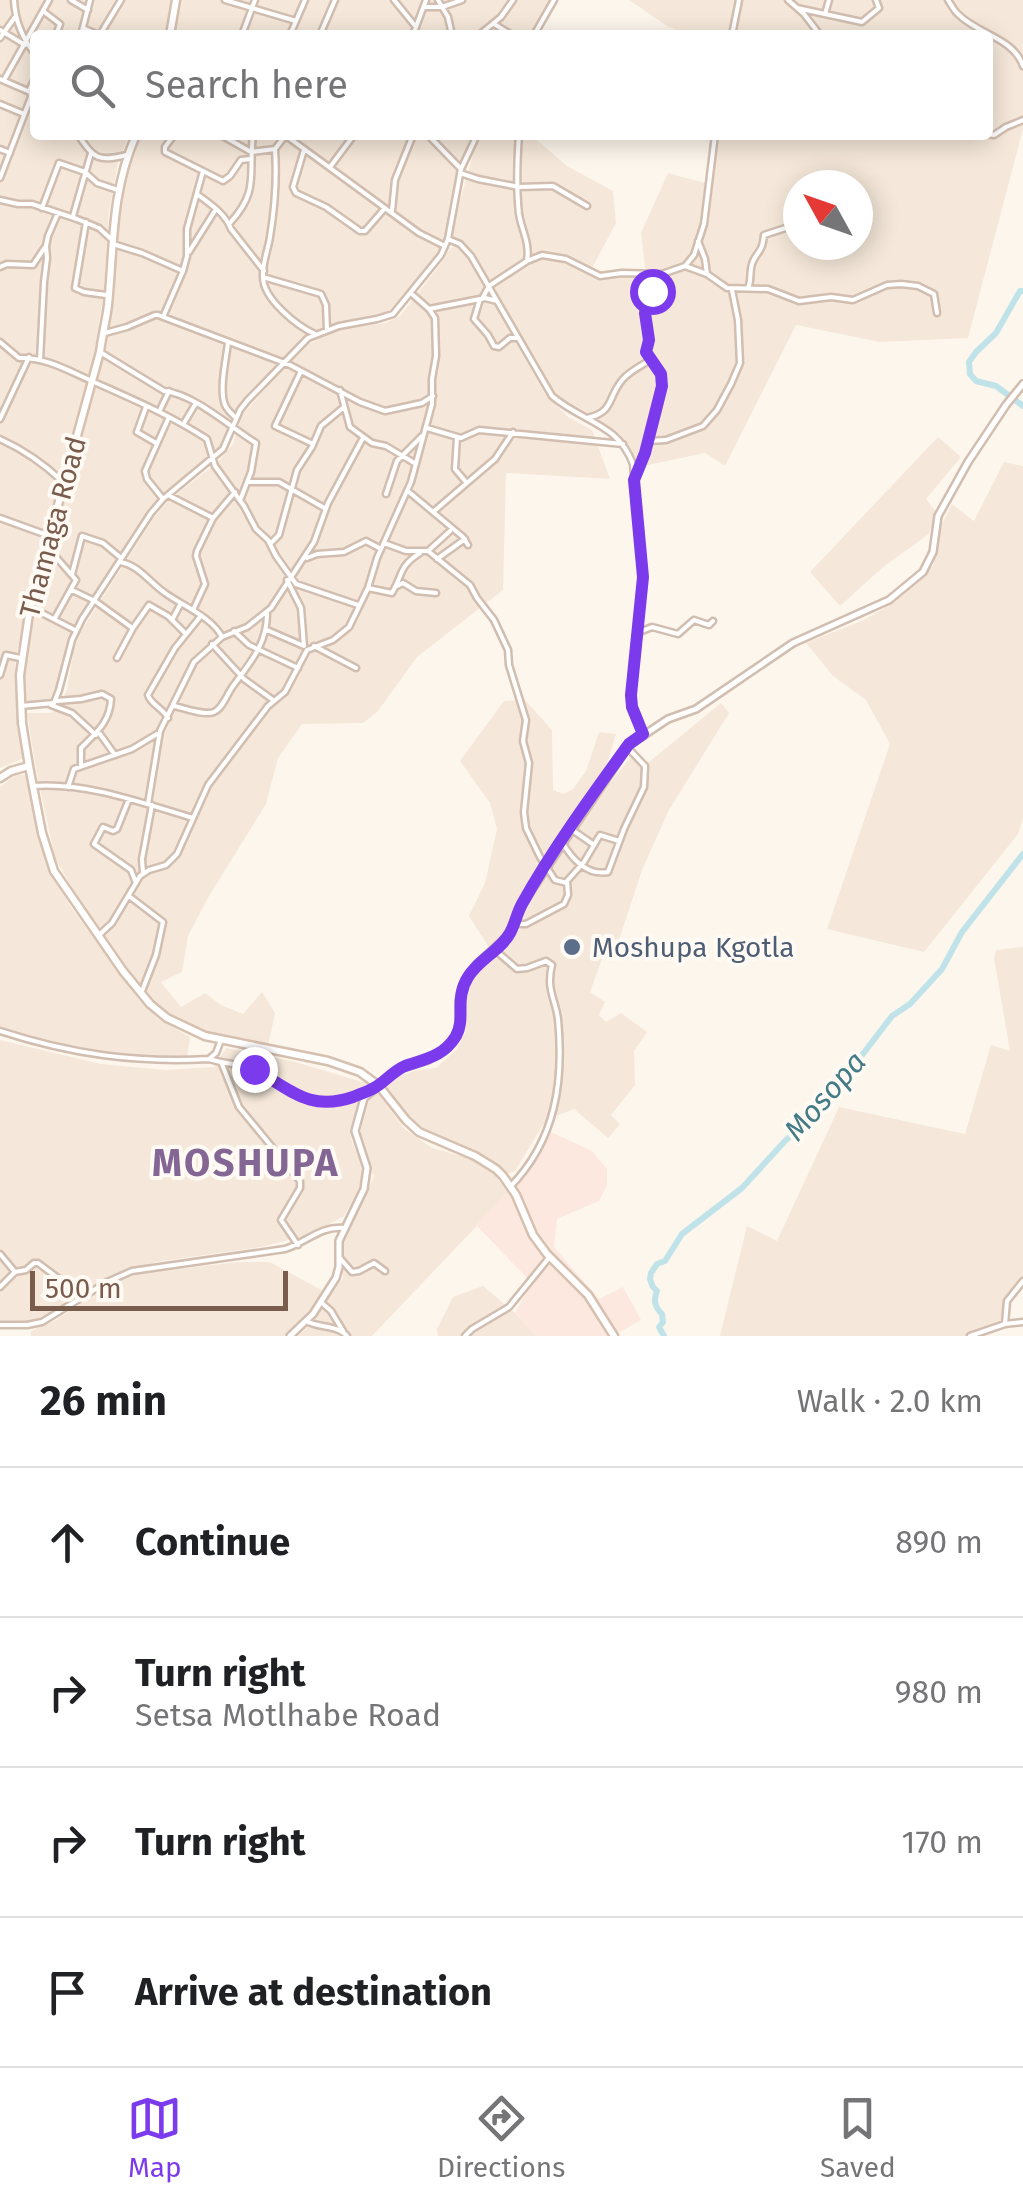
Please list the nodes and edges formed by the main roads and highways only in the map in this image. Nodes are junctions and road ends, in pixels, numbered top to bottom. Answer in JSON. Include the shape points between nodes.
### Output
{"nodes":[{"id":1,"x":176,"y":0,"type":"edge"},
{"id":2,"x":171,"y":30,"type":"edge"},
{"id":3,"x":134,"y":140,"type":"edge"},
{"id":4,"x":29,"y":766,"type":"junction"},
{"id":5,"x":0,"y":778,"type":"edge"},
{"id":6,"x":614,"y":1336,"type":"edge"}],
"edges":[{"from":1,"to":2,"type":"main road"},
{"from":3,"to":4,"type":"main road","name":"Thamaga Road","via":[[118,190],[100,352],[30,607],[21,706]]},
{"from":4,"to":5,"type":"main road"},
{"from":4,"to":6,"type":"main road","name":"Thamaga Road","via":[[54,871],[157,1011],[222,1040],[360,1072],[419,1132],[503,1176],[533,1236],[588,1295]]}]}
